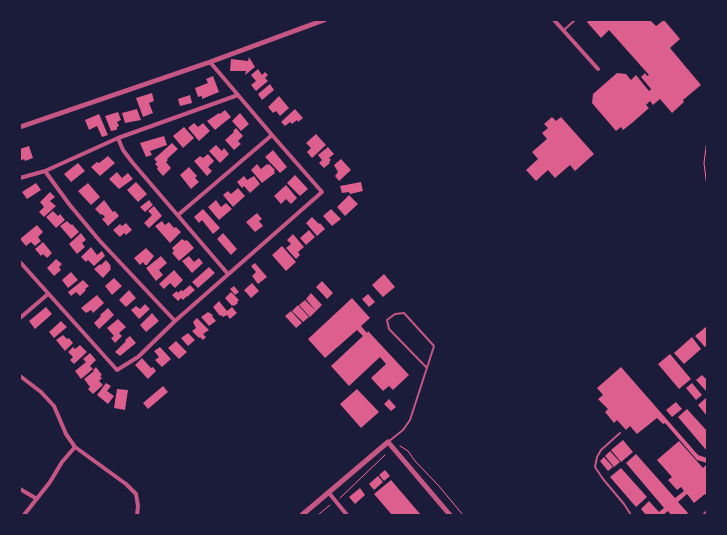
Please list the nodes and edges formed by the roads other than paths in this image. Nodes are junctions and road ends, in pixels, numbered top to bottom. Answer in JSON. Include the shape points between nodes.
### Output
{"nodes":[{"id":1,"x":324,"y":20,"type":"edge"},
{"id":2,"x":554,"y":20,"type":"edge"},
{"id":3,"x":575,"y":20,"type":"edge"},
{"id":4,"x":563,"y":31,"type":"junction"},
{"id":5,"x":210,"y":62,"type":"junction"},
{"id":6,"x":598,"y":69,"type":"dead end"},
{"id":7,"x":238,"y":95,"type":"junction"},
{"id":8,"x":20,"y":127,"type":"edge"},
{"id":9,"x":272,"y":135,"type":"junction"},
{"id":10,"x":118,"y":138,"type":"junction"},
{"id":11,"x":45,"y":171,"type":"junction"},
{"id":12,"x":20,"y":178,"type":"edge"},
{"id":13,"x":178,"y":215,"type":"junction"},
{"id":14,"x":20,"y":262,"type":"edge"},
{"id":15,"x":228,"y":274,"type":"junction"},
{"id":16,"x":48,"y":294,"type":"junction"},
{"id":17,"x":20,"y":318,"type":"edge"},
{"id":18,"x":175,"y":322,"type":"junction"},
{"id":19,"x":426,"y":367,"type":"junction"},
{"id":20,"x":20,"y":376,"type":"edge"},
{"id":21,"x":620,"y":433,"type":"dead end"},
{"id":22,"x":388,"y":442,"type":"junction"},
{"id":23,"x":75,"y":447,"type":"junction"},
{"id":24,"x":20,"y":489,"type":"edge"},
{"id":25,"x":329,"y":493,"type":"junction"},
{"id":26,"x":37,"y":499,"type":"junction"},
{"id":27,"x":707,"y":511,"type":"edge"},
{"id":28,"x":24,"y":515,"type":"edge"},
{"id":29,"x":136,"y":515,"type":"edge"},
{"id":30,"x":302,"y":515,"type":"edge"},
{"id":31,"x":347,"y":515,"type":"edge"},
{"id":32,"x":450,"y":515,"type":"edge"},
{"id":33,"x":631,"y":515,"type":"edge"},
{"id":34,"x":703,"y":515,"type":"edge"}],
"edges":[{"from":1,"to":5,"type":"street"},
{"from":2,"to":4,"type":"street"},
{"from":3,"to":4,"type":"lane"},
{"from":4,"to":6,"type":"street"},
{"from":5,"to":7,"type":"street"},
{"from":5,"to":8,"type":"street"},
{"from":7,"to":9,"type":"street"},
{"from":7,"to":10,"type":"street"},
{"from":9,"to":13,"type":"street"},
{"from":9,"to":15,"type":"street","via":[[322,192]]},
{"from":10,"to":11,"type":"street"},
{"from":10,"to":13,"type":"street","via":[[132,162]]},
{"from":11,"to":12,"type":"street"},
{"from":11,"to":18,"type":"street","via":[[99,240]]},
{"from":13,"to":15,"type":"street"},
{"from":14,"to":16,"type":"street"},
{"from":15,"to":18,"type":"street"},
{"from":16,"to":17,"type":"street"},
{"from":16,"to":18,"type":"street","via":[[117,370],[138,357]]},
{"from":19,"to":19,"type":"lane","via":[[434,346],[404,313],[395,314],[387,320],[389,329]]},
{"from":19,"to":22,"type":"lane","via":[[410,420],[403,430]]},
{"from":20,"to":23,"type":"street","via":[[54,406],[66,434]]},
{"from":21,"to":33,"type":"lane","via":[[601,450],[595,467]]},
{"from":22,"to":25,"type":"street"},
{"from":22,"to":32,"type":"street"},
{"from":23,"to":26,"type":"street"},
{"from":23,"to":29,"type":"street","via":[[136,494]]},
{"from":24,"to":26,"type":"street"},
{"from":25,"to":30,"type":"street"},
{"from":25,"to":31,"type":"street"},
{"from":26,"to":28,"type":"street"},
{"from":27,"to":34,"type":"lane"}]}
